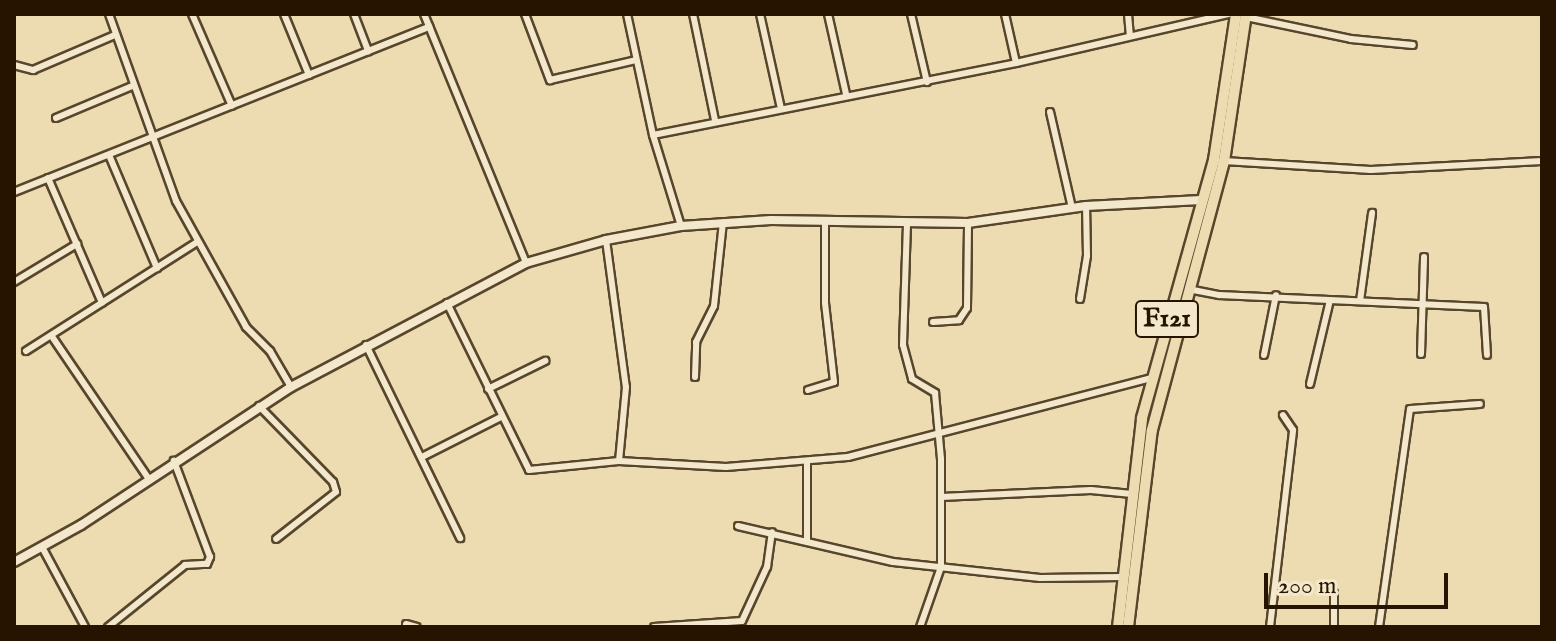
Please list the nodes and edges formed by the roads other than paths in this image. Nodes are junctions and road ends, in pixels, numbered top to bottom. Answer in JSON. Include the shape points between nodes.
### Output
{"nodes":[{"id":1,"x":109,"y":14,"type":"edge"},
{"id":2,"x":192,"y":14,"type":"edge"},
{"id":3,"x":284,"y":14,"type":"edge"},
{"id":4,"x":354,"y":14,"type":"edge"},
{"id":5,"x":424,"y":14,"type":"edge"},
{"id":6,"x":525,"y":14,"type":"edge"},
{"id":7,"x":627,"y":14,"type":"edge"},
{"id":8,"x":693,"y":14,"type":"edge"},
{"id":9,"x":760,"y":14,"type":"edge"},
{"id":10,"x":828,"y":14,"type":"edge"},
{"id":11,"x":911,"y":14,"type":"edge"},
{"id":12,"x":1005,"y":14,"type":"edge"},
{"id":13,"x":1128,"y":14,"type":"edge"},
{"id":14,"x":1229,"y":14,"type":"edge"},
{"id":15,"x":1243,"y":15,"type":"edge"},
{"id":16,"x":429,"y":27,"type":"junction"},
{"id":17,"x":115,"y":35,"type":"junction"},
{"id":18,"x":1130,"y":35,"type":"junction"},
{"id":19,"x":1413,"y":45,"type":"dead end"},
{"id":20,"x":368,"y":51,"type":"junction"},
{"id":21,"x":636,"y":60,"type":"junction"},
{"id":22,"x":1016,"y":63,"type":"junction"},
{"id":23,"x":14,"y":65,"type":"edge"},
{"id":24,"x":309,"y":75,"type":"junction"},
{"id":25,"x":927,"y":82,"type":"junction"},
{"id":26,"x":132,"y":86,"type":"junction"},
{"id":27,"x":846,"y":94,"type":"junction"},
{"id":28,"x":232,"y":106,"type":"junction"},
{"id":29,"x":781,"y":109,"type":"junction"},
{"id":30,"x":1050,"y":112,"type":"dead end"},
{"id":31,"x":56,"y":118,"type":"dead end"},
{"id":32,"x":715,"y":120,"type":"junction"},
{"id":33,"x":653,"y":135,"type":"junction"},
{"id":34,"x":151,"y":138,"type":"junction"},
{"id":35,"x":109,"y":155,"type":"junction"},
{"id":36,"x":1224,"y":161,"type":"junction"},
{"id":37,"x":1542,"y":161,"type":"edge"},
{"id":38,"x":48,"y":178,"type":"junction"},
{"id":39,"x":14,"y":192,"type":"edge"},
{"id":40,"x":1201,"y":200,"type":"junction"},
{"id":41,"x":1086,"y":206,"type":"junction"},
{"id":42,"x":1072,"y":208,"type":"junction"},
{"id":43,"x":1372,"y":213,"type":"dead end"},
{"id":44,"x":723,"y":222,"type":"junction"},
{"id":45,"x":825,"y":222,"type":"junction"},
{"id":46,"x":968,"y":223,"type":"junction"},
{"id":47,"x":907,"y":224,"type":"junction"},
{"id":48,"x":681,"y":226,"type":"junction"},
{"id":49,"x":606,"y":240,"type":"junction"},
{"id":50,"x":197,"y":242,"type":"junction"},
{"id":51,"x":77,"y":244,"type":"junction"},
{"id":52,"x":1424,"y":257,"type":"dead end"},
{"id":53,"x":526,"y":263,"type":"junction"},
{"id":54,"x":157,"y":268,"type":"junction"},
{"id":55,"x":14,"y":282,"type":"edge"},
{"id":56,"x":1188,"y":289,"type":"junction"},
{"id":57,"x":1276,"y":295,"type":"junction"},
{"id":58,"x":1080,"y":299,"type":"dead end"},
{"id":59,"x":1330,"y":300,"type":"junction"},
{"id":60,"x":1360,"y":301,"type":"junction"},
{"id":61,"x":102,"y":303,"type":"junction"},
{"id":62,"x":447,"y":303,"type":"junction"},
{"id":63,"x":1422,"y":303,"type":"junction"},
{"id":64,"x":933,"y":322,"type":"dead end"},
{"id":65,"x":53,"y":338,"type":"junction"},
{"id":66,"x":366,"y":345,"type":"junction"},
{"id":67,"x":26,"y":351,"type":"dead end"},
{"id":68,"x":1421,"y":354,"type":"dead end"},
{"id":69,"x":1264,"y":355,"type":"dead end"},
{"id":70,"x":1487,"y":355,"type":"dead end"},
{"id":71,"x":545,"y":361,"type":"dead end"},
{"id":72,"x":695,"y":377,"type":"dead end"},
{"id":73,"x":1151,"y":378,"type":"junction"},
{"id":74,"x":1310,"y":384,"type":"dead end"},
{"id":75,"x":291,"y":387,"type":"junction"},
{"id":76,"x":488,"y":389,"type":"junction"},
{"id":77,"x":808,"y":390,"type":"dead end"},
{"id":78,"x":1480,"y":404,"type":"dead end"},
{"id":79,"x":259,"y":406,"type":"junction"},
{"id":80,"x":1283,"y":415,"type":"dead end"},
{"id":81,"x":501,"y":417,"type":"junction"},
{"id":82,"x":939,"y":430,"type":"junction"},
{"id":83,"x":422,"y":457,"type":"junction"},
{"id":84,"x":174,"y":460,"type":"junction"},
{"id":85,"x":619,"y":461,"type":"junction"},
{"id":86,"x":807,"y":462,"type":"junction"},
{"id":87,"x":148,"y":478,"type":"junction"},
{"id":88,"x":1132,"y":494,"type":"junction"},
{"id":89,"x":941,"y":497,"type":"junction"},
{"id":90,"x":738,"y":526,"type":"dead end"},
{"id":91,"x":772,"y":532,"type":"junction"},
{"id":92,"x":460,"y":538,"type":"dead end"},
{"id":93,"x":276,"y":539,"type":"dead end"},
{"id":94,"x":807,"y":541,"type":"junction"},
{"id":95,"x":42,"y":547,"type":"junction"},
{"id":96,"x":14,"y":562,"type":"edge"},
{"id":97,"x":941,"y":567,"type":"junction"},
{"id":98,"x":1122,"y":577,"type":"junction"},
{"id":99,"x":1334,"y":593,"type":"dead end"},
{"id":100,"x":406,"y":624,"type":"dead end"},
{"id":101,"x":85,"y":627,"type":"edge"},
{"id":102,"x":108,"y":627,"type":"edge"},
{"id":103,"x":417,"y":627,"type":"edge"},
{"id":104,"x":654,"y":627,"type":"edge"},
{"id":105,"x":920,"y":627,"type":"edge"},
{"id":106,"x":1118,"y":627,"type":"edge"},
{"id":107,"x":1128,"y":627,"type":"edge"},
{"id":108,"x":1270,"y":627,"type":"edge"},
{"id":109,"x":1334,"y":627,"type":"edge"},
{"id":110,"x":1379,"y":627,"type":"edge"}],
"edges":[{"from":1,"to":17,"type":"street"},
{"from":2,"to":28,"type":"street"},
{"from":3,"to":24,"type":"street"},
{"from":4,"to":20,"type":"street"},
{"from":5,"to":16,"type":"street"},
{"from":6,"to":21,"type":"street","via":[[550,80]]},
{"from":7,"to":21,"type":"street"},
{"from":8,"to":32,"type":"street"},
{"from":9,"to":29,"type":"street"},
{"from":10,"to":27,"type":"street"},
{"from":11,"to":25,"type":"street"},
{"from":12,"to":22,"type":"street"},
{"from":13,"to":18,"type":"street"},
{"from":14,"to":18,"type":"street"},
{"from":15,"to":19,"type":"street","via":[[1351,39]]},
{"from":15,"to":36,"type":"main road","number":"F121"},
{"from":15,"to":40,"type":"main road","number":"F121"},
{"from":16,"to":20,"type":"street"},
{"from":16,"to":53,"type":"street"},
{"from":17,"to":23,"type":"street","via":[[33,70]]},
{"from":17,"to":26,"type":"street"},
{"from":18,"to":22,"type":"street"},
{"from":20,"to":24,"type":"street"},
{"from":21,"to":33,"type":"street"},
{"from":22,"to":25,"type":"street"},
{"from":24,"to":28,"type":"street"},
{"from":25,"to":27,"type":"street"},
{"from":26,"to":31,"type":"street"},
{"from":26,"to":34,"type":"street"},
{"from":27,"to":29,"type":"street"},
{"from":28,"to":34,"type":"street"},
{"from":29,"to":32,"type":"street"},
{"from":30,"to":42,"type":"street"},
{"from":32,"to":33,"type":"street"},
{"from":33,"to":48,"type":"street"},
{"from":34,"to":35,"type":"street"},
{"from":34,"to":50,"type":"street"},
{"from":35,"to":38,"type":"street"},
{"from":35,"to":54,"type":"street"},
{"from":36,"to":37,"type":"street","via":[[1371,170]]},
{"from":36,"to":56,"type":"main road","number":"F121"},
{"from":38,"to":39,"type":"street"},
{"from":38,"to":51,"type":"street"},
{"from":40,"to":41,"type":"street"},
{"from":40,"to":73,"type":"main road","number":"F121"},
{"from":41,"to":42,"type":"street"},
{"from":41,"to":58,"type":"street"},
{"from":42,"to":46,"type":"street"},
{"from":43,"to":60,"type":"street"},
{"from":44,"to":45,"type":"street"},
{"from":44,"to":48,"type":"street"},
{"from":44,"to":72,"type":"street","via":[[714,306],[696,342]]},
{"from":45,"to":47,"type":"street"},
{"from":45,"to":77,"type":"street","via":[[825,303],[834,382]]},
{"from":46,"to":47,"type":"street"},
{"from":46,"to":64,"type":"street","via":[[967,308],[959,320]]},
{"from":47,"to":82,"type":"street","via":[[903,345],[912,379],[935,393]]},
{"from":48,"to":49,"type":"street"},
{"from":49,"to":53,"type":"street"},
{"from":49,"to":85,"type":"street","via":[[626,387]]},
{"from":50,"to":54,"type":"street"},
{"from":50,"to":75,"type":"street","via":[[246,327],[270,351]]},
{"from":51,"to":55,"type":"street"},
{"from":51,"to":61,"type":"street"},
{"from":52,"to":63,"type":"street"},
{"from":53,"to":62,"type":"street"},
{"from":54,"to":61,"type":"street"},
{"from":56,"to":57,"type":"street"},
{"from":56,"to":107,"type":"main road","number":"F121","via":[[1152,430]]},
{"from":57,"to":59,"type":"street"},
{"from":57,"to":69,"type":"street"},
{"from":59,"to":60,"type":"street"},
{"from":59,"to":74,"type":"street"},
{"from":60,"to":63,"type":"street"},
{"from":61,"to":65,"type":"street","via":[[54,332]]},
{"from":62,"to":66,"type":"street"},
{"from":62,"to":76,"type":"street"},
{"from":63,"to":68,"type":"street"},
{"from":63,"to":70,"type":"street","via":[[1487,307]]},
{"from":65,"to":67,"type":"street"},
{"from":65,"to":87,"type":"street"},
{"from":66,"to":75,"type":"street"},
{"from":66,"to":83,"type":"street"},
{"from":71,"to":76,"type":"street"},
{"from":73,"to":82,"type":"street"},
{"from":73,"to":88,"type":"main road","number":"F121"},
{"from":75,"to":79,"type":"street"},
{"from":76,"to":81,"type":"street"},
{"from":78,"to":110,"type":"street","via":[[1410,409]]},
{"from":79,"to":84,"type":"street"},
{"from":79,"to":93,"type":"street","via":[[333,482],[336,492]]},
{"from":80,"to":108,"type":"street","via":[[1293,430]]},
{"from":81,"to":83,"type":"street"},
{"from":81,"to":85,"type":"street","via":[[529,470]]},
{"from":82,"to":86,"type":"street","via":[[883,450]]},
{"from":82,"to":89,"type":"street"},
{"from":83,"to":92,"type":"street"},
{"from":84,"to":87,"type":"street"},
{"from":84,"to":102,"type":"street","via":[[210,557],[207,564],[185,565]]},
{"from":85,"to":86,"type":"street","via":[[726,467]]},
{"from":86,"to":94,"type":"street"},
{"from":87,"to":95,"type":"street"},
{"from":88,"to":89,"type":"street","via":[[1091,490]]},
{"from":88,"to":98,"type":"main road","number":"F121"},
{"from":89,"to":97,"type":"street"},
{"from":90,"to":91,"type":"street"},
{"from":91,"to":94,"type":"street"},
{"from":91,"to":104,"type":"street","via":[[767,567],[742,621]]},
{"from":94,"to":97,"type":"street","via":[[893,562]]},
{"from":95,"to":96,"type":"street"},
{"from":95,"to":101,"type":"street"},
{"from":97,"to":98,"type":"street","via":[[1040,578]]},
{"from":97,"to":105,"type":"street"},
{"from":98,"to":106,"type":"main road","number":"F121"},
{"from":99,"to":109,"type":"street"},
{"from":100,"to":103,"type":"street"}]}
